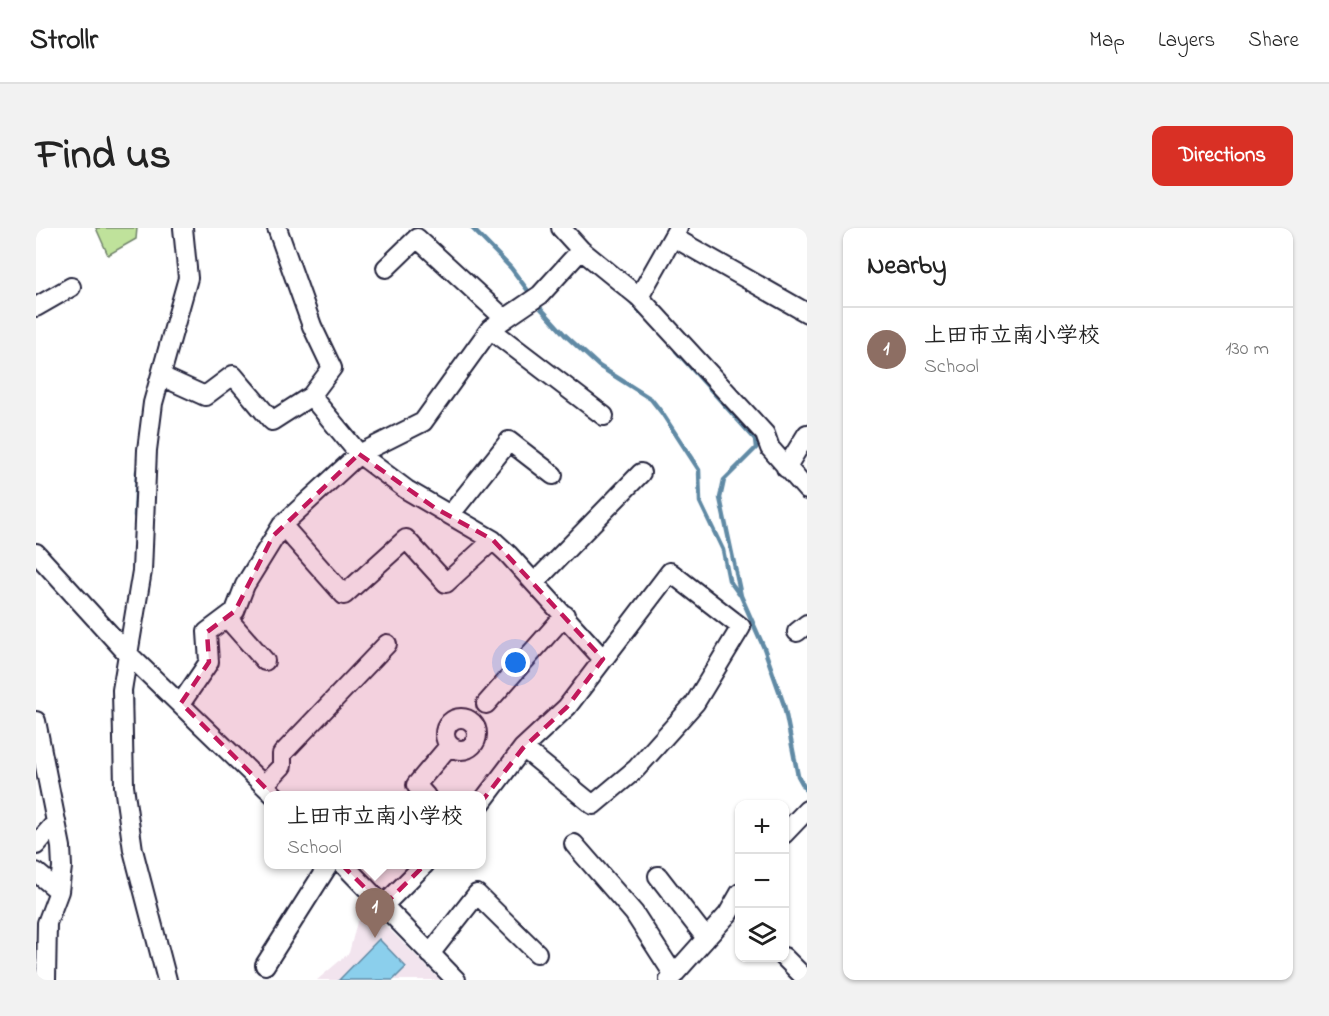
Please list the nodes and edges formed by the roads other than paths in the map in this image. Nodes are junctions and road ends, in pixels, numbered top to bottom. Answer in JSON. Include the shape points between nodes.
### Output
{"nodes":[{"id":1,"x":183,"y":228,"type":"edge"},
{"id":2,"x":277,"y":228,"type":"edge"},
{"id":3,"x":561,"y":228,"type":"edge"},
{"id":4,"x":676,"y":233,"type":"edge"},
{"id":5,"x":581,"y":250,"type":"junction"},
{"id":6,"x":386,"y":268,"type":"dead end"},
{"id":7,"x":71,"y":287,"type":"dead end"},
{"id":8,"x":639,"y":297,"type":"junction"},
{"id":9,"x":36,"y":307,"type":"edge"},
{"id":10,"x":807,"y":313,"type":"edge"},
{"id":11,"x":498,"y":324,"type":"junction"},
{"id":12,"x":161,"y":376,"type":"junction"},
{"id":13,"x":310,"y":396,"type":"junction"},
{"id":14,"x":604,"y":416,"type":"dead end"},
{"id":15,"x":807,"y":434,"type":"edge"},
{"id":16,"x":359,"y":454,"type":"junction"},
{"id":17,"x":786,"y":468,"type":"junction"},
{"id":18,"x":641,"y":473,"type":"dead end"},
{"id":19,"x":553,"y":475,"type":"dead end"},
{"id":20,"x":807,"y":490,"type":"edge"},
{"id":21,"x":450,"y":514,"type":"junction"},
{"id":22,"x":282,"y":525,"type":"junction"},
{"id":23,"x":493,"y":540,"type":"junction"},
{"id":24,"x":36,"y":553,"type":"edge"},
{"id":25,"x":535,"y":582,"type":"junction"},
{"id":26,"x":565,"y":615,"type":"junction"},
{"id":27,"x":226,"y":618,"type":"junction"},
{"id":28,"x":387,"y":644,"type":"dead end"},
{"id":29,"x":126,"y":652,"type":"junction"},
{"id":30,"x":603,"y":659,"type":"junction"},
{"id":31,"x":265,"y":661,"type":"dead end"},
{"id":32,"x":181,"y":703,"type":"junction"},
{"id":33,"x":486,"y":704,"type":"dead end"},
{"id":34,"x":36,"y":721,"type":"edge"},
{"id":35,"x":449,"y":746,"type":"dead end"},
{"id":36,"x":524,"y":748,"type":"junction"},
{"id":37,"x":270,"y":790,"type":"edge"},
{"id":38,"x":422,"y":791,"type":"edge"},
{"id":39,"x":486,"y":797,"type":"edge"},
{"id":40,"x":807,"y":810,"type":"edge"},
{"id":41,"x":56,"y":822,"type":"junction"},
{"id":42,"x":789,"y":829,"type":"edge"},
{"id":43,"x":574,"y":844,"type":"dead end"},
{"id":44,"x":36,"y":845,"type":"edge"},
{"id":45,"x":326,"y":869,"type":"edge"},
{"id":46,"x":348,"y":869,"type":"edge"},
{"id":47,"x":420,"y":869,"type":"edge"},
{"id":48,"x":36,"y":872,"type":"edge"},
{"id":49,"x":658,"y":876,"type":"dead end"},
{"id":50,"x":59,"y":891,"type":"junction"},
{"id":51,"x":383,"y":906,"type":"junction"},
{"id":52,"x":735,"y":906,"type":"edge"},
{"id":53,"x":706,"y":938,"type":"junction"},
{"id":54,"x":537,"y":953,"type":"dead end"},
{"id":55,"x":430,"y":954,"type":"junction"},
{"id":56,"x":789,"y":962,"type":"edge"},
{"id":57,"x":265,"y":965,"type":"dead end"},
{"id":58,"x":671,"y":978,"type":"edge"},
{"id":59,"x":46,"y":980,"type":"edge"},
{"id":60,"x":167,"y":980,"type":"edge"},
{"id":61,"x":456,"y":980,"type":"edge"},
{"id":62,"x":807,"y":980,"type":"edge"}],
"edges":[{"from":1,"to":12,"type":"street","via":[[188,278]]},
{"from":2,"to":13,"type":"street","via":[[312,326],[332,368]]},
{"from":3,"to":5,"type":"street"},
{"from":4,"to":8,"type":"street"},
{"from":4,"to":10,"type":"street"},
{"from":5,"to":8,"type":"street"},
{"from":5,"to":11,"type":"street","via":[[534,299]]},
{"from":6,"to":11,"type":"street","via":[[417,238]]},
{"from":7,"to":9,"type":"street"},
{"from":8,"to":17,"type":"street","via":[[765,434],[770,448]]},
{"from":11,"to":14,"type":"street"},
{"from":11,"to":16,"type":"street","via":[[423,422]]},
{"from":12,"to":13,"type":"street","via":[[205,396],[233,375],[272,421]]},
{"from":12,"to":29,"type":"street","via":[[147,450],[141,571]]},
{"from":13,"to":16,"type":"street"},
{"from":15,"to":17,"type":"street"},
{"from":16,"to":21,"type":"street","via":[[407,490]]},
{"from":16,"to":22,"type":"street"},
{"from":17,"to":20,"type":"street"},
{"from":18,"to":25,"type":"street"},
{"from":19,"to":21,"type":"street","via":[[509,441]]},
{"from":21,"to":23,"type":"street"},
{"from":22,"to":23,"type":"street","via":[[344,595],[406,539],[446,583]]},
{"from":22,"to":27,"type":"street","via":[[245,585],[235,611]]},
{"from":23,"to":25,"type":"street"},
{"from":24,"to":29,"type":"street"},
{"from":25,"to":26,"type":"street"},
{"from":26,"to":30,"type":"street"},
{"from":26,"to":33,"type":"street"},
{"from":27,"to":31,"type":"street"},
{"from":27,"to":32,"type":"street","via":[[207,632],[209,662]]},
{"from":28,"to":37,"type":"street","via":[[282,754],[282,766]]},
{"from":29,"to":32,"type":"street"},
{"from":29,"to":60,"type":"street","via":[[122,690],[124,786],[133,850]]},
{"from":30,"to":36,"type":"street","via":[[567,707]]},
{"from":30,"to":36,"type":"street","via":[[670,572],[741,627],[695,704],[636,769],[592,806]]},
{"from":32,"to":37,"type":"street"},
{"from":34,"to":41,"type":"street"},
{"from":35,"to":38,"type":"street","via":[[416,784]]},
{"from":36,"to":39,"type":"street"},
{"from":40,"to":42,"type":"street"},
{"from":41,"to":44,"type":"street"},
{"from":41,"to":50,"type":"street","via":[[62,867]]},
{"from":43,"to":58,"type":"street","via":[[634,913]]},
{"from":45,"to":57,"type":"street"},
{"from":46,"to":51,"type":"street"},
{"from":47,"to":51,"type":"street"},
{"from":48,"to":50,"type":"street"},
{"from":49,"to":53,"type":"street"},
{"from":50,"to":59,"type":"street","via":[[47,923]]},
{"from":51,"to":55,"type":"street"},
{"from":52,"to":53,"type":"street"},
{"from":53,"to":58,"type":"street"},
{"from":54,"to":55,"type":"street","via":[[477,894]]},
{"from":55,"to":61,"type":"street"},
{"from":56,"to":62,"type":"street"}]}
